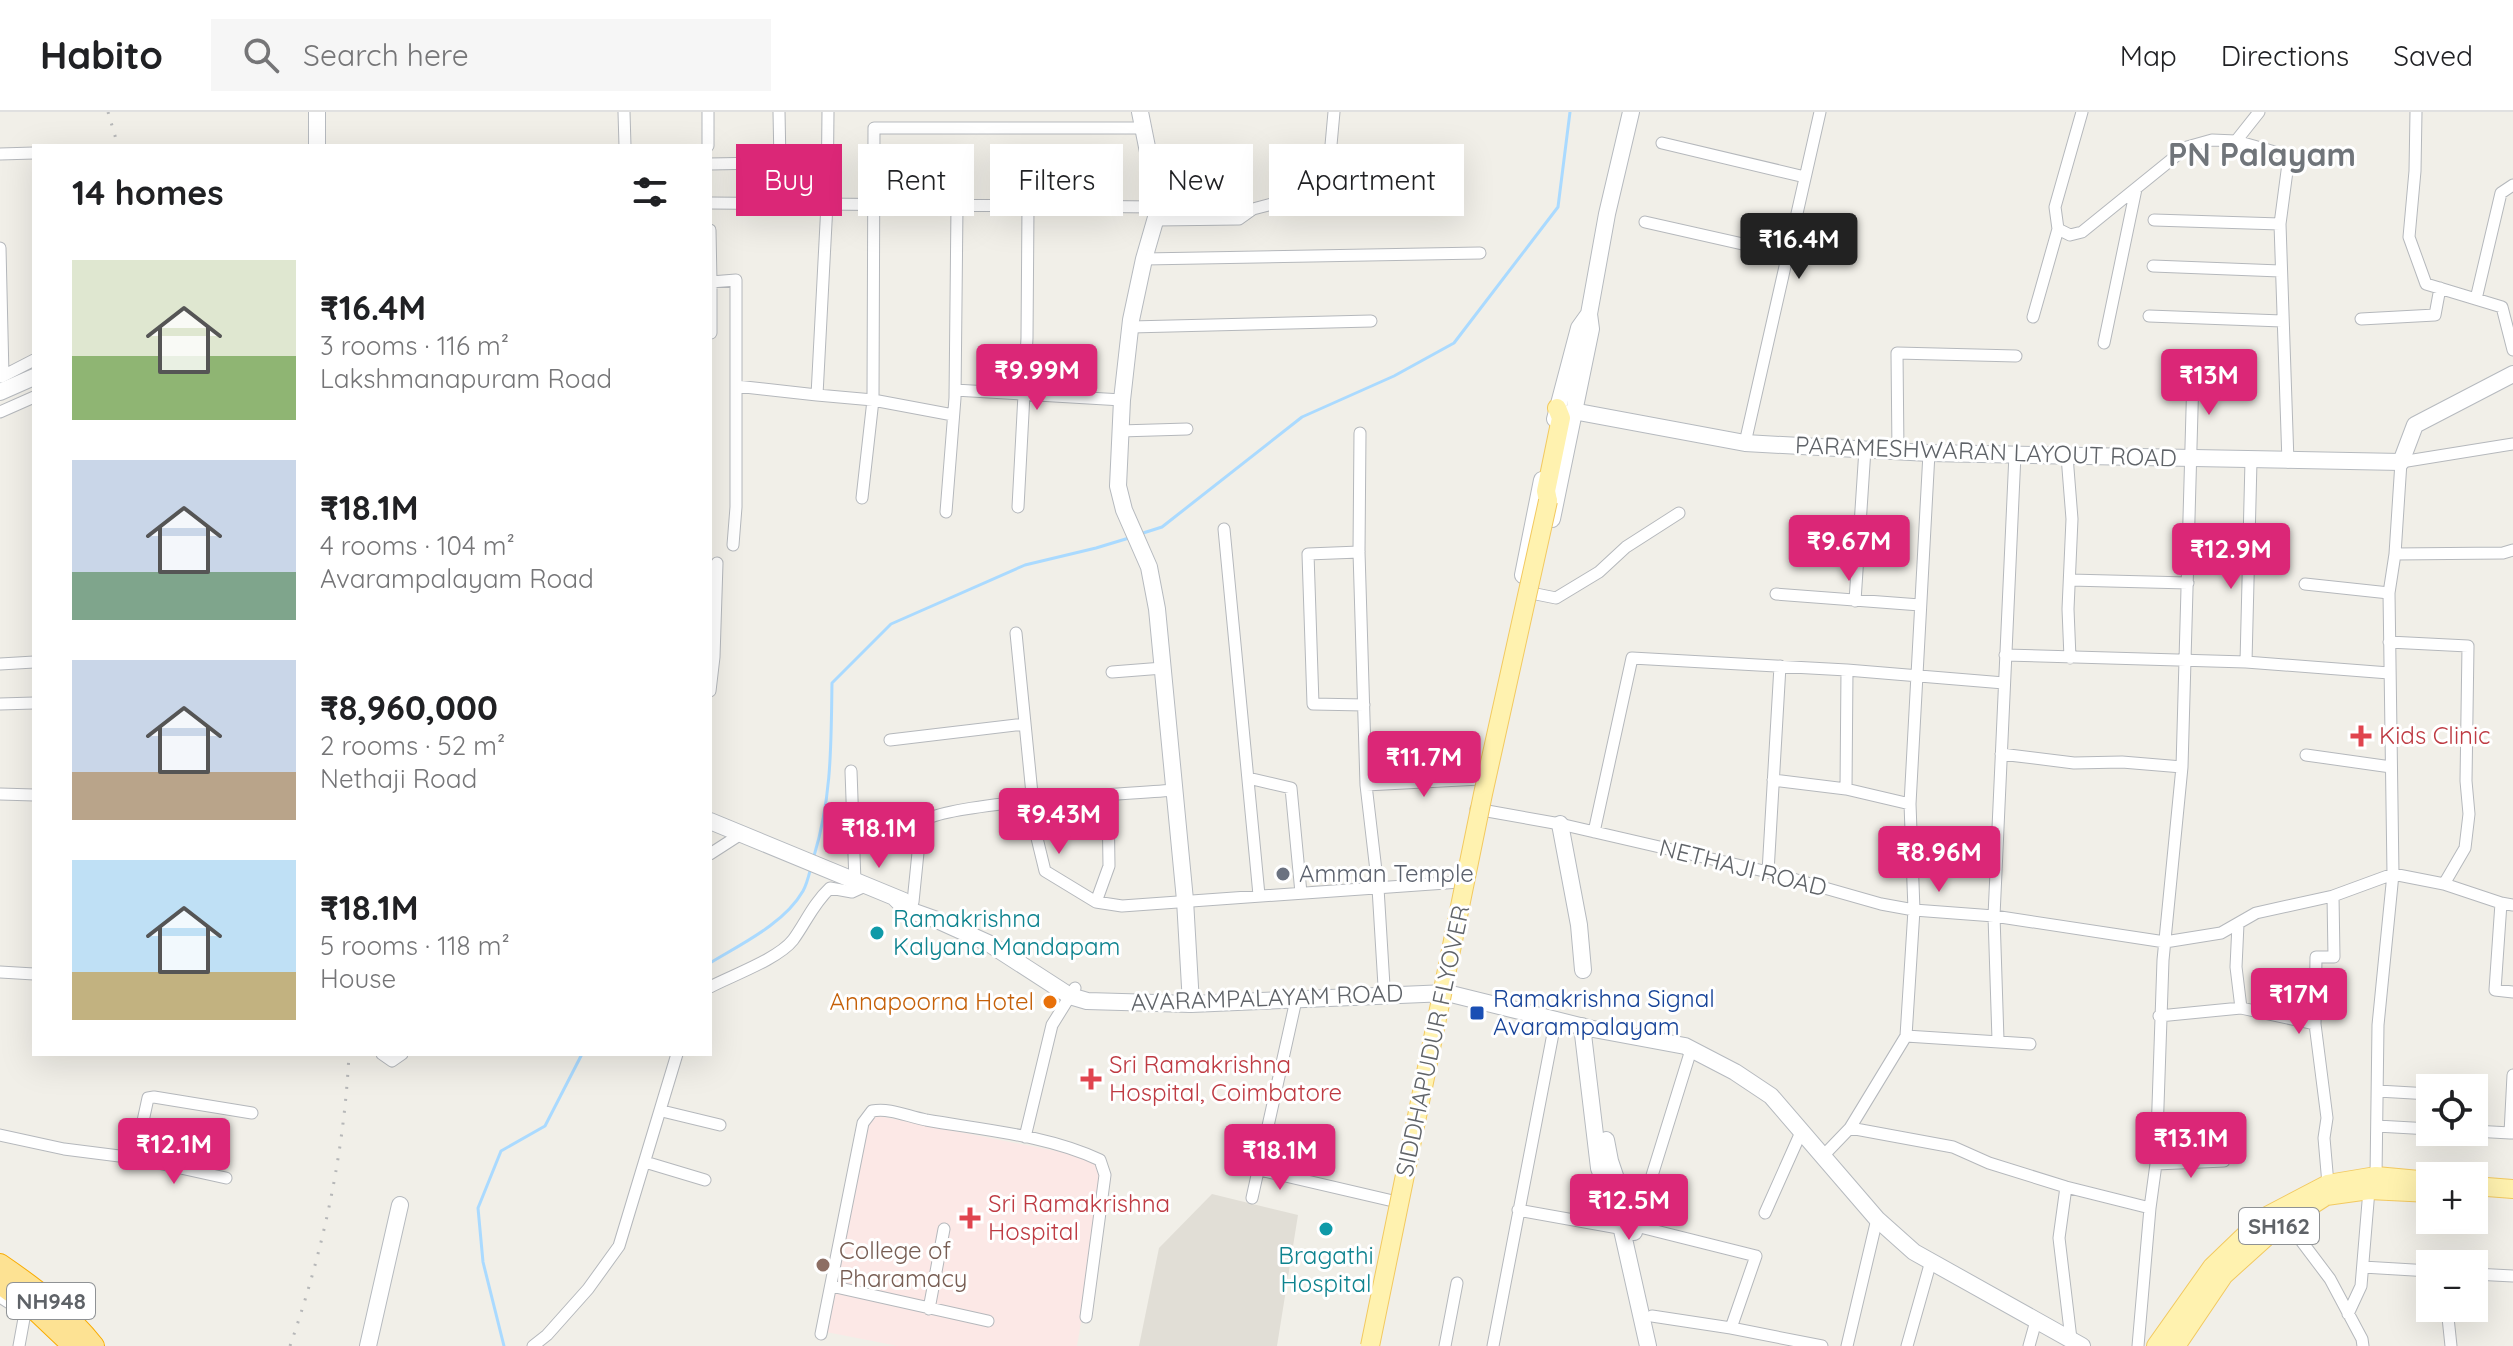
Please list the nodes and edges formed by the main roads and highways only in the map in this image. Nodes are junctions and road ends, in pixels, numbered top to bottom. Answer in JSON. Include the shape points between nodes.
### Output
{"nodes":[{"id":1,"x":1565,"y":409,"type":"road end"},
{"id":2,"x":1569,"y":437,"type":"road end"},
{"id":3,"x":1555,"y":463,"type":"junction"},
{"id":4,"x":2416,"y":1181,"type":"edge"},
{"id":5,"x":2372,"y":1183,"type":"junction"},
{"id":6,"x":2488,"y":1187,"type":"edge"},
{"id":7,"x":2513,"y":1189,"type":"edge"},
{"id":8,"x":2416,"y":1191,"type":"edge"},
{"id":9,"x":2488,"y":1198,"type":"edge"},
{"id":10,"x":2513,"y":1200,"type":"edge"},
{"id":11,"x":2282,"y":1215,"type":"junction"},
{"id":12,"x":0,"y":1264,"type":"edge"},
{"id":13,"x":0,"y":1284,"type":"edge"},
{"id":14,"x":73,"y":1346,"type":"edge"},
{"id":15,"x":94,"y":1346,"type":"edge"},
{"id":16,"x":1370,"y":1346,"type":"edge"},
{"id":17,"x":2156,"y":1346,"type":"edge"},
{"id":18,"x":2176,"y":1346,"type":"edge"}],
"edges":[{"from":1,"to":3,"type":"main road","name":"SIDDHAPUDUR FLYOVER"},
{"from":2,"to":3,"type":"main road","name":"SIDDHAPUDUR FLYOVER"},
{"from":3,"to":16,"type":"main road","name":"SIDDHAPUDUR FLYOVER","bridge":true},
{"from":4,"to":5,"type":"main road","number":"SH162"},
{"from":5,"to":8,"type":"main road","number":"SH162"},
{"from":5,"to":11,"type":"main road","number":"SH162"},
{"from":5,"to":11,"type":"main road","number":"SH162","via":[[2328,1184]]},
{"from":6,"to":7,"type":"main road"},
{"from":9,"to":10,"type":"main road"},
{"from":11,"to":17,"type":"main road","number":"SH162","via":[[2263,1218],[2212,1267]]},
{"from":11,"to":18,"type":"main road","number":"SH162","via":[[2224,1275]]},
{"from":12,"to":15,"type":"highway","number":"NH948","via":[[53,1303]]},
{"from":13,"to":14,"type":"highway","number":"NH948"}]}
